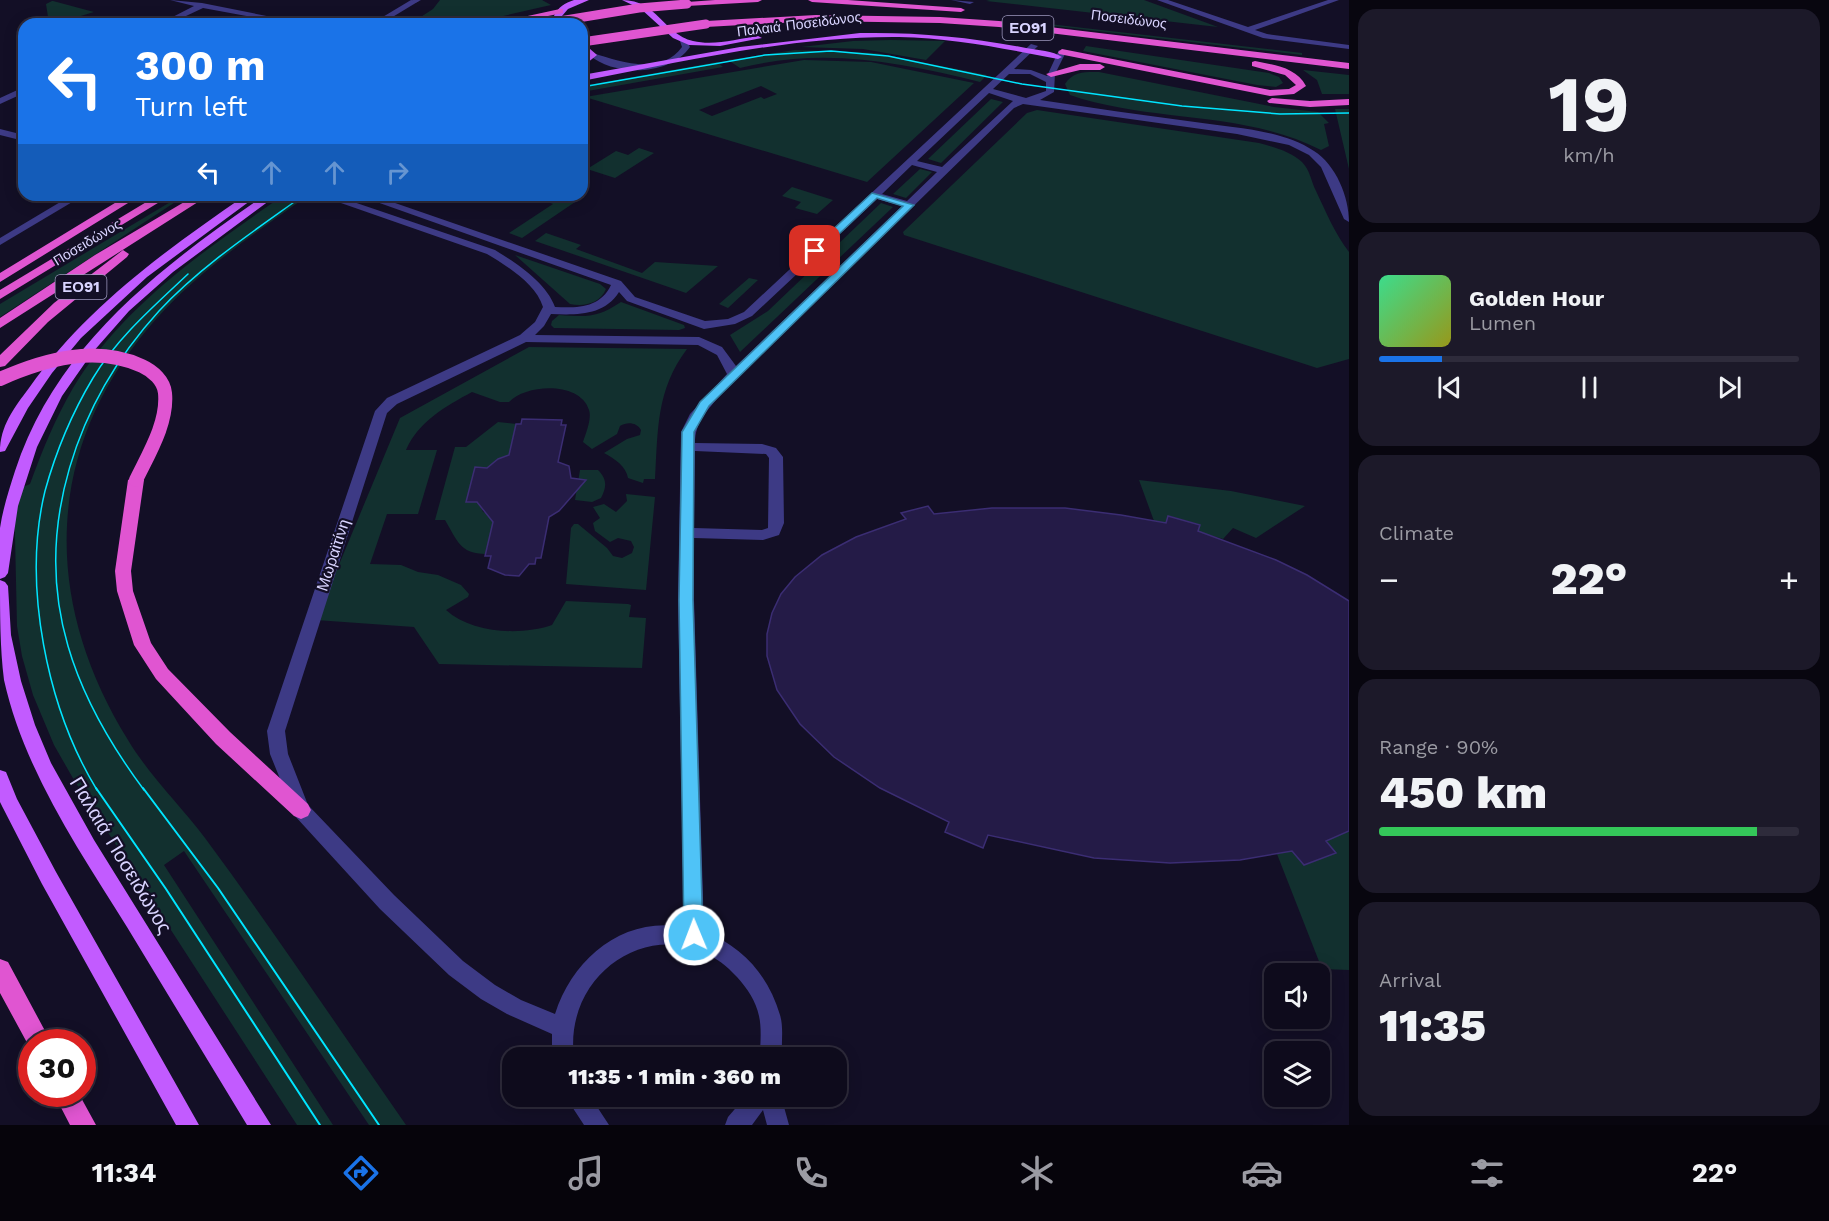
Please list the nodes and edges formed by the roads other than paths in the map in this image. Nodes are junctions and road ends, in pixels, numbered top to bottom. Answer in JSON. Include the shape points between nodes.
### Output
{"nodes":[{"id":1,"x":174,"y":0,"type":"edge"},
{"id":2,"x":213,"y":0,"type":"edge"},
{"id":3,"x":416,"y":0,"type":"edge"},
{"id":4,"x":562,"y":0,"type":"edge"},
{"id":5,"x":585,"y":0,"type":"edge"},
{"id":6,"x":626,"y":0,"type":"edge"},
{"id":7,"x":758,"y":0,"type":"edge"},
{"id":8,"x":812,"y":0,"type":"edge"},
{"id":9,"x":879,"y":0,"type":"edge"},
{"id":10,"x":955,"y":0,"type":"edge"},
{"id":11,"x":1161,"y":0,"type":"edge"},
{"id":12,"x":1335,"y":0,"type":"edge"},
{"id":13,"x":202,"y":5,"type":"junction"},
{"id":14,"x":973,"y":7,"type":"edge"},
{"id":15,"x":560,"y":11,"type":"junction"},
{"id":16,"x":175,"y":18,"type":"edge"},
{"id":17,"x":271,"y":18,"type":"edge"},
{"id":18,"x":385,"y":18,"type":"edge"},
{"id":19,"x":525,"y":18,"type":"edge"},
{"id":20,"x":559,"y":18,"type":"edge"},
{"id":21,"x":578,"y":18,"type":"edge"},
{"id":22,"x":999,"y":24,"type":"junction"},
{"id":23,"x":1247,"y":30,"type":"junction"},
{"id":24,"x":682,"y":40,"type":"junction"},
{"id":25,"x":588,"y":42,"type":"edge"},
{"id":26,"x":1349,"y":47,"type":"edge"},
{"id":27,"x":1032,"y":49,"type":"junction"},
{"id":28,"x":588,"y":50,"type":"edge"},
{"id":29,"x":1060,"y":54,"type":"junction"},
{"id":30,"x":593,"y":55,"type":"junction"},
{"id":31,"x":1349,"y":56,"type":"edge"},
{"id":32,"x":588,"y":60,"type":"edge"},
{"id":33,"x":657,"y":65,"type":"junction"},
{"id":34,"x":1349,"y":66,"type":"edge"},
{"id":35,"x":1110,"y":68,"type":"junction"},
{"id":36,"x":1008,"y":71,"type":"junction"},
{"id":37,"x":588,"y":77,"type":"edge"},
{"id":38,"x":1050,"y":77,"type":"junction"},
{"id":39,"x":988,"y":90,"type":"junction"},
{"id":40,"x":1050,"y":92,"type":"junction"},
{"id":41,"x":18,"y":93,"type":"edge"},
{"id":42,"x":1024,"y":100,"type":"junction"},
{"id":43,"x":0,"y":101,"type":"edge"},
{"id":44,"x":1349,"y":102,"type":"edge"},
{"id":45,"x":1094,"y":109,"type":"junction"},
{"id":46,"x":0,"y":132,"type":"edge"},
{"id":47,"x":18,"y":136,"type":"edge"},
{"id":48,"x":910,"y":162,"type":"junction"},
{"id":49,"x":945,"y":171,"type":"junction"},
{"id":50,"x":875,"y":195,"type":"junction"},
{"id":51,"x":69,"y":201,"type":"edge"},
{"id":52,"x":106,"y":201,"type":"edge"},
{"id":53,"x":126,"y":201,"type":"edge"},
{"id":54,"x":156,"y":201,"type":"edge"},
{"id":55,"x":195,"y":201,"type":"edge"},
{"id":56,"x":244,"y":201,"type":"edge"},
{"id":57,"x":263,"y":201,"type":"edge"},
{"id":58,"x":341,"y":201,"type":"edge"},
{"id":59,"x":380,"y":201,"type":"edge"},
{"id":60,"x":909,"y":205,"type":"junction"},
{"id":61,"x":168,"y":219,"type":"junction"},
{"id":62,"x":1349,"y":219,"type":"edge"},
{"id":63,"x":0,"y":230,"type":"edge"},
{"id":64,"x":14,"y":233,"type":"junction"},
{"id":65,"x":492,"y":239,"type":"junction"},
{"id":66,"x":0,"y":242,"type":"edge"},
{"id":67,"x":479,"y":248,"type":"junction"},
{"id":68,"x":0,"y":266,"type":"edge"},
{"id":69,"x":0,"y":278,"type":"edge"},
{"id":70,"x":618,"y":284,"type":"junction"},
{"id":71,"x":0,"y":295,"type":"edge"},
{"id":72,"x":548,"y":310,"type":"junction"},
{"id":73,"x":0,"y":324,"type":"edge"},
{"id":74,"x":704,"y":325,"type":"junction"},
{"id":75,"x":524,"y":338,"type":"junction"},
{"id":76,"x":699,"y":341,"type":"junction"},
{"id":77,"x":0,"y":363,"type":"edge"},
{"id":78,"x":734,"y":375,"type":"junction"},
{"id":79,"x":0,"y":379,"type":"edge"},
{"id":80,"x":688,"y":447,"type":"junction"},
{"id":81,"x":0,"y":448,"type":"edge"},
{"id":82,"x":689,"y":533,"type":"junction"},
{"id":83,"x":0,"y":573,"type":"edge"},
{"id":84,"x":0,"y":586,"type":"edge"},
{"id":85,"x":0,"y":778,"type":"edge"},
{"id":86,"x":301,"y":810,"type":"junction"},
{"id":87,"x":694,"y":935,"type":"junction"},
{"id":88,"x":0,"y":970,"type":"edge"},
{"id":89,"x":563,"y":1028,"type":"junction"},
{"id":90,"x":32,"y":1029,"type":"edge"},
{"id":91,"x":563,"y":1047,"type":"edge"},
{"id":92,"x":773,"y":1047,"type":"edge"},
{"id":93,"x":74,"y":1107,"type":"edge"},
{"id":94,"x":584,"y":1107,"type":"edge"},
{"id":95,"x":752,"y":1107,"type":"edge"},
{"id":96,"x":773,"y":1107,"type":"edge"},
{"id":97,"x":84,"y":1125,"type":"edge"},
{"id":98,"x":188,"y":1125,"type":"edge"},
{"id":99,"x":260,"y":1125,"type":"edge"},
{"id":100,"x":598,"y":1125,"type":"edge"},
{"id":101,"x":736,"y":1125,"type":"edge"},
{"id":102,"x":778,"y":1125,"type":"edge"}],
"edges":[{"from":1,"to":13,"type":"street"},
{"from":2,"to":13,"type":"street"},
{"from":3,"to":18,"type":"street"},
{"from":4,"to":15,"type":"street"},
{"from":5,"to":15,"type":"main road"},
{"from":6,"to":24,"type":"main road","via":[[646,8]]},
{"from":7,"to":21,"type":"highway","bridge":true,"via":[[639,8]]},
{"from":8,"to":14,"type":"highway","name":"Ποσειδώνος","number":"ΕΟ91"},
{"from":9,"to":14,"type":"highway"},
{"from":10,"to":14,"type":"street"},
{"from":11,"to":23,"type":"street"},
{"from":12,"to":23,"type":"street"},
{"from":13,"to":16,"type":"street"},
{"from":13,"to":17,"type":"street"},
{"from":14,"to":31,"type":"highway","name":"Ποσειδώνος","number":"ΕΟ91"},
{"from":15,"to":19,"type":"highway"},
{"from":15,"to":20,"type":"main road"},
{"from":22,"to":25,"type":"highway","name":"Ποσειδώνος","number":"ΕΟ91","bridge":true,"via":[[806,18],[706,24]]},
{"from":22,"to":29,"type":"highway","via":[[1260,65],[1287,73],[1301,86],[1291,92],[1269,93]]},
{"from":22,"to":34,"type":"highway","name":"Ποσειδώνος","number":"ΕΟ91"},
{"from":23,"to":26,"type":"street"},
{"from":24,"to":27,"type":"main road","name":"Παλαιά Ποσειδώνος","via":[[717,43],[803,33],[898,29],[961,34]]},
{"from":24,"to":33,"type":"street","via":[[686,47],[682,55]]},
{"from":27,"to":29,"type":"main road","name":"Παλαιά Ποσειδώνος"},
{"from":27,"to":33,"type":"main road","name":"Παλαιά Ποσειδώνος","via":[[958,39],[869,35],[815,39]]},
{"from":27,"to":36,"type":"street"},
{"from":28,"to":30,"type":"main road"},
{"from":29,"to":35,"type":"highway"},
{"from":29,"to":38,"type":"street"},
{"from":30,"to":32,"type":"main road"},
{"from":30,"to":33,"type":"street","via":[[622,65]]},
{"from":33,"to":37,"type":"main road","name":"Παλαιά Ποσειδώνος"},
{"from":35,"to":38,"type":"highway","via":[[1080,67]]},
{"from":35,"to":44,"type":"highway","via":[[1285,103]]},
{"from":36,"to":38,"type":"street"},
{"from":36,"to":39,"type":"street"},
{"from":38,"to":40,"type":"street"},
{"from":39,"to":42,"type":"street"},
{"from":39,"to":48,"type":"street"},
{"from":40,"to":42,"type":"street","via":[[1040,99]]},
{"from":40,"to":45,"type":"street"},
{"from":41,"to":43,"type":"street"},
{"from":42,"to":45,"type":"street"},
{"from":42,"to":49,"type":"street","via":[[1011,106]]},
{"from":45,"to":62,"type":"street","via":[[1237,131],[1298,147],[1324,165]]},
{"from":46,"to":47,"type":"street"},
{"from":48,"to":49,"type":"street"},
{"from":48,"to":50,"type":"street"},
{"from":49,"to":60,"type":"street"},
{"from":50,"to":60,"type":"street"},
{"from":50,"to":74,"type":"street","via":[[748,314],[731,322]]},
{"from":51,"to":64,"type":"street"},
{"from":52,"to":68,"type":"highway"},
{"from":53,"to":69,"type":"highway","name":"Ποσειδώνος"},
{"from":54,"to":71,"type":"highway"},
{"from":55,"to":61,"type":"highway","name":"Ποσειδώνος","number":"ΕΟ91"},
{"from":56,"to":81,"type":"main road","via":[[190,237],[104,308],[63,349],[22,407]]},
{"from":57,"to":83,"type":"main road","via":[[154,280],[85,350],[49,406],[22,469],[5,530]]},
{"from":58,"to":67,"type":"street"},
{"from":59,"to":65,"type":"street"},
{"from":60,"to":78,"type":"street"},
{"from":61,"to":73,"type":"highway","name":"Ποσειδώνος","number":"ΕΟ91","via":[[99,258]]},
{"from":61,"to":77,"type":"highway","name":"Ποσειδώνος","number":"ΕΟ91","via":[[59,305]]},
{"from":63,"to":64,"type":"street"},
{"from":64,"to":66,"type":"street"},
{"from":65,"to":67,"type":"street"},
{"from":65,"to":70,"type":"street"},
{"from":67,"to":72,"type":"street","via":[[514,266],[546,298]]},
{"from":70,"to":72,"type":"street","via":[[610,299],[595,308]]},
{"from":70,"to":74,"type":"street","via":[[631,299]]},
{"from":72,"to":75,"type":"street","name":"Μωραϊτίνη","via":[[540,324]]},
{"from":74,"to":76,"type":"street"},
{"from":75,"to":76,"type":"street"},
{"from":75,"to":86,"type":"street","name":"Μωραϊτίνη","via":[[392,401],[381,411],[276,730],[279,754]]},
{"from":76,"to":78,"type":"street","via":[[724,353]]},
{"from":78,"to":80,"type":"street","via":[[695,417],[688,432]]},
{"from":79,"to":86,"type":"highway","bridge":true,"via":[[33,366],[79,357],[120,358],[150,370],[162,383],[164,408],[136,480],[123,571],[125,591],[143,645],[162,674],[223,738]]},
{"from":80,"to":82,"type":"street"},
{"from":80,"to":82,"type":"street","via":[[771,451],[776,458],[777,524],[774,531],[763,535]]},
{"from":82,"to":87,"type":"street","via":[[686,600]]},
{"from":84,"to":99,"type":"main road","name":"Παλαιά Ποσειδώνος","via":[[15,695],[27,734],[47,776]]},
{"from":85,"to":98,"type":"main road","via":[[49,878]]},
{"from":86,"to":89,"type":"street","name":"Μωραϊτίνη","via":[[387,902],[456,968],[514,1007]]},
{"from":87,"to":89,"type":"street","via":[[669,932],[621,943],[582,977]]},
{"from":87,"to":92,"type":"street","via":[[719,946],[741,963],[758,986],[769,1014]]},
{"from":88,"to":90,"type":"highway"},
{"from":89,"to":91,"type":"street"},
{"from":93,"to":97,"type":"highway"},
{"from":94,"to":100,"type":"street"},
{"from":95,"to":101,"type":"street"},
{"from":96,"to":102,"type":"street"}]}
